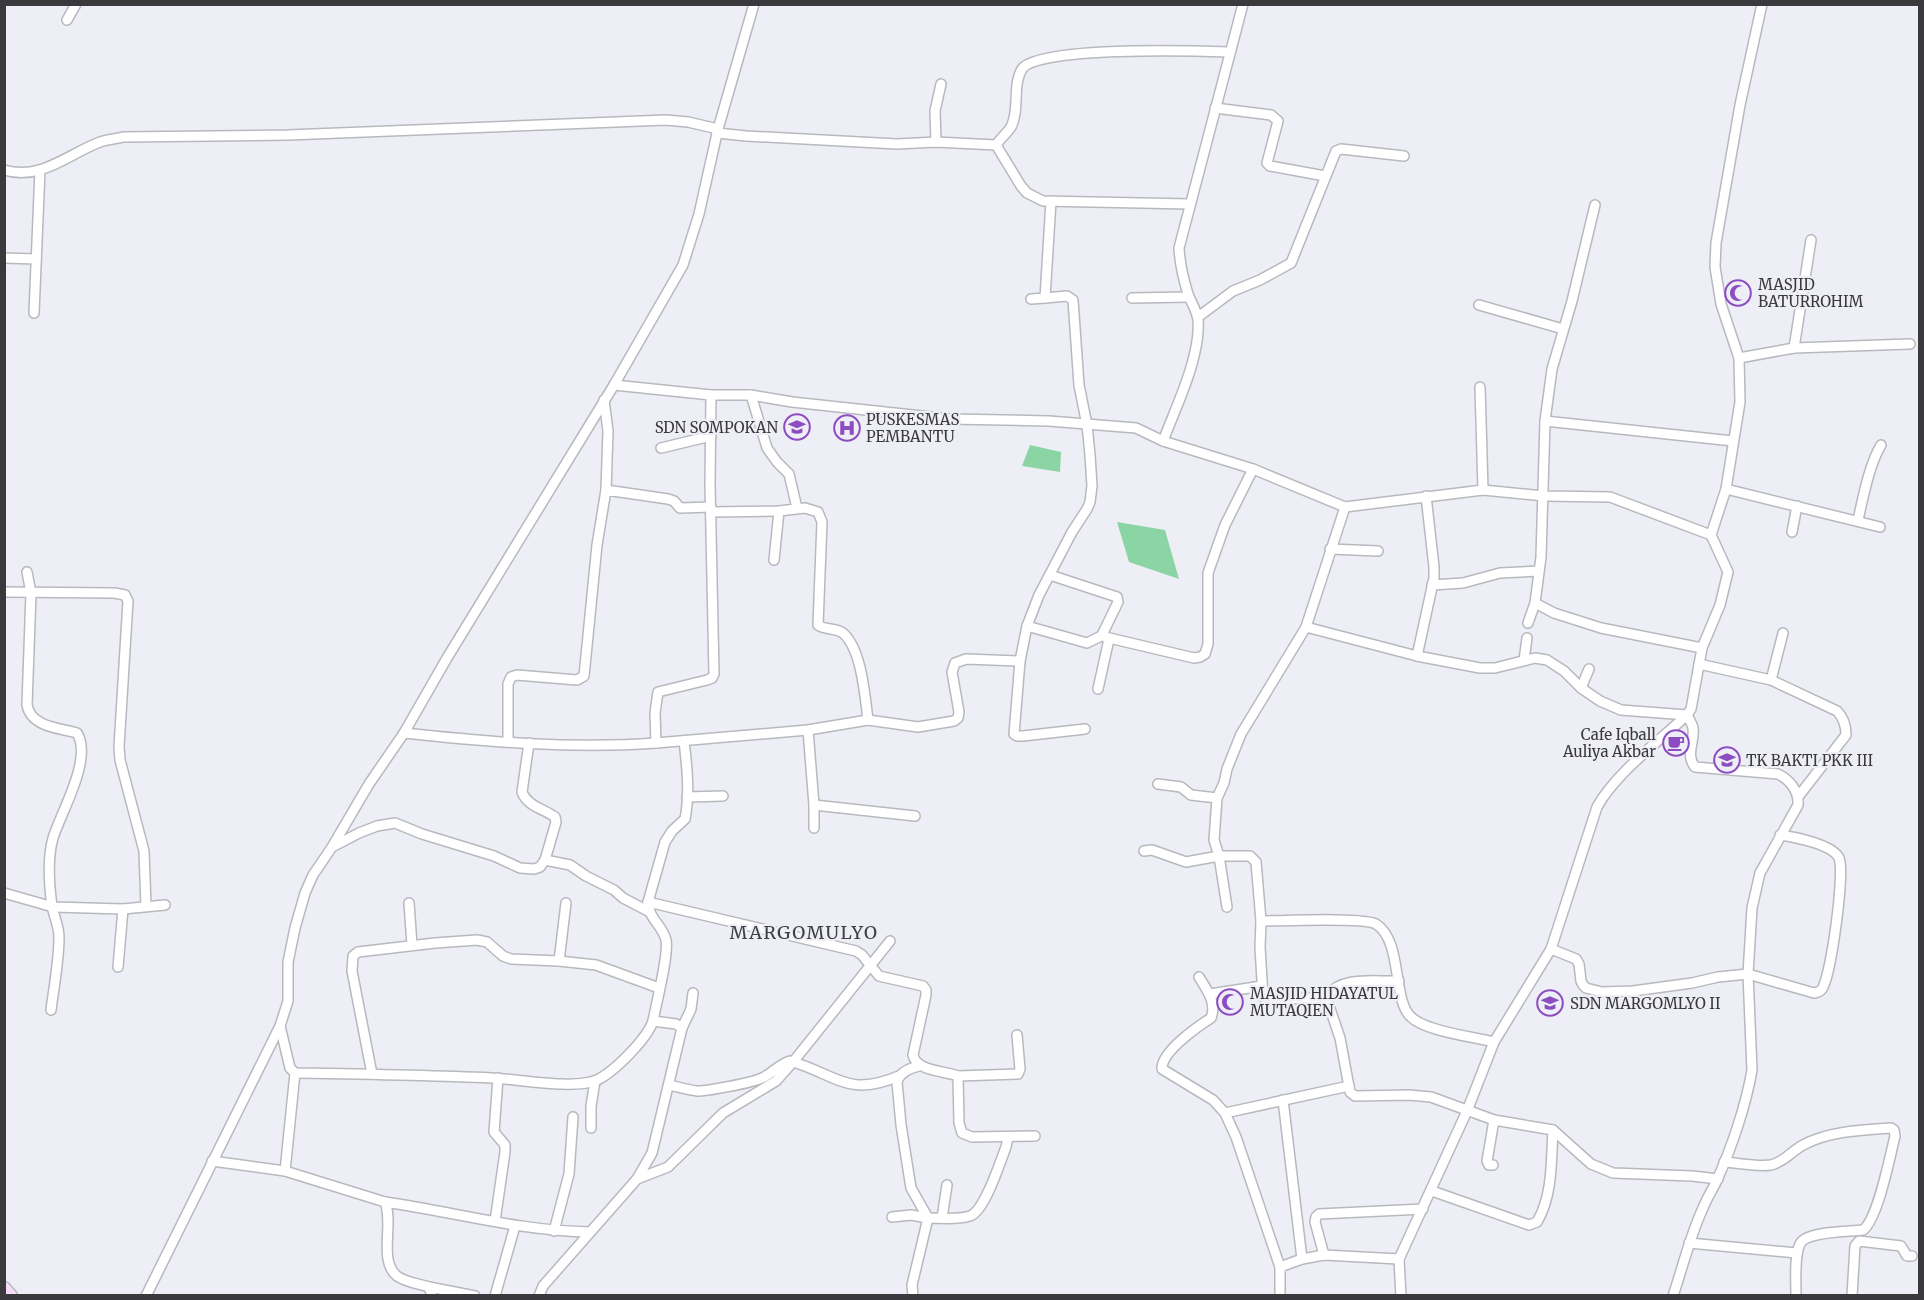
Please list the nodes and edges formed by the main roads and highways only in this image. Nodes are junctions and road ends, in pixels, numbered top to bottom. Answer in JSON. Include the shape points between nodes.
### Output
{"nodes":[{"id":1,"x":4,"y":1288,"type":"edge"},
{"id":2,"x":11,"y":1296,"type":"edge"}],
"edges":[{"from":1,"to":2,"type":"main road"}]}
